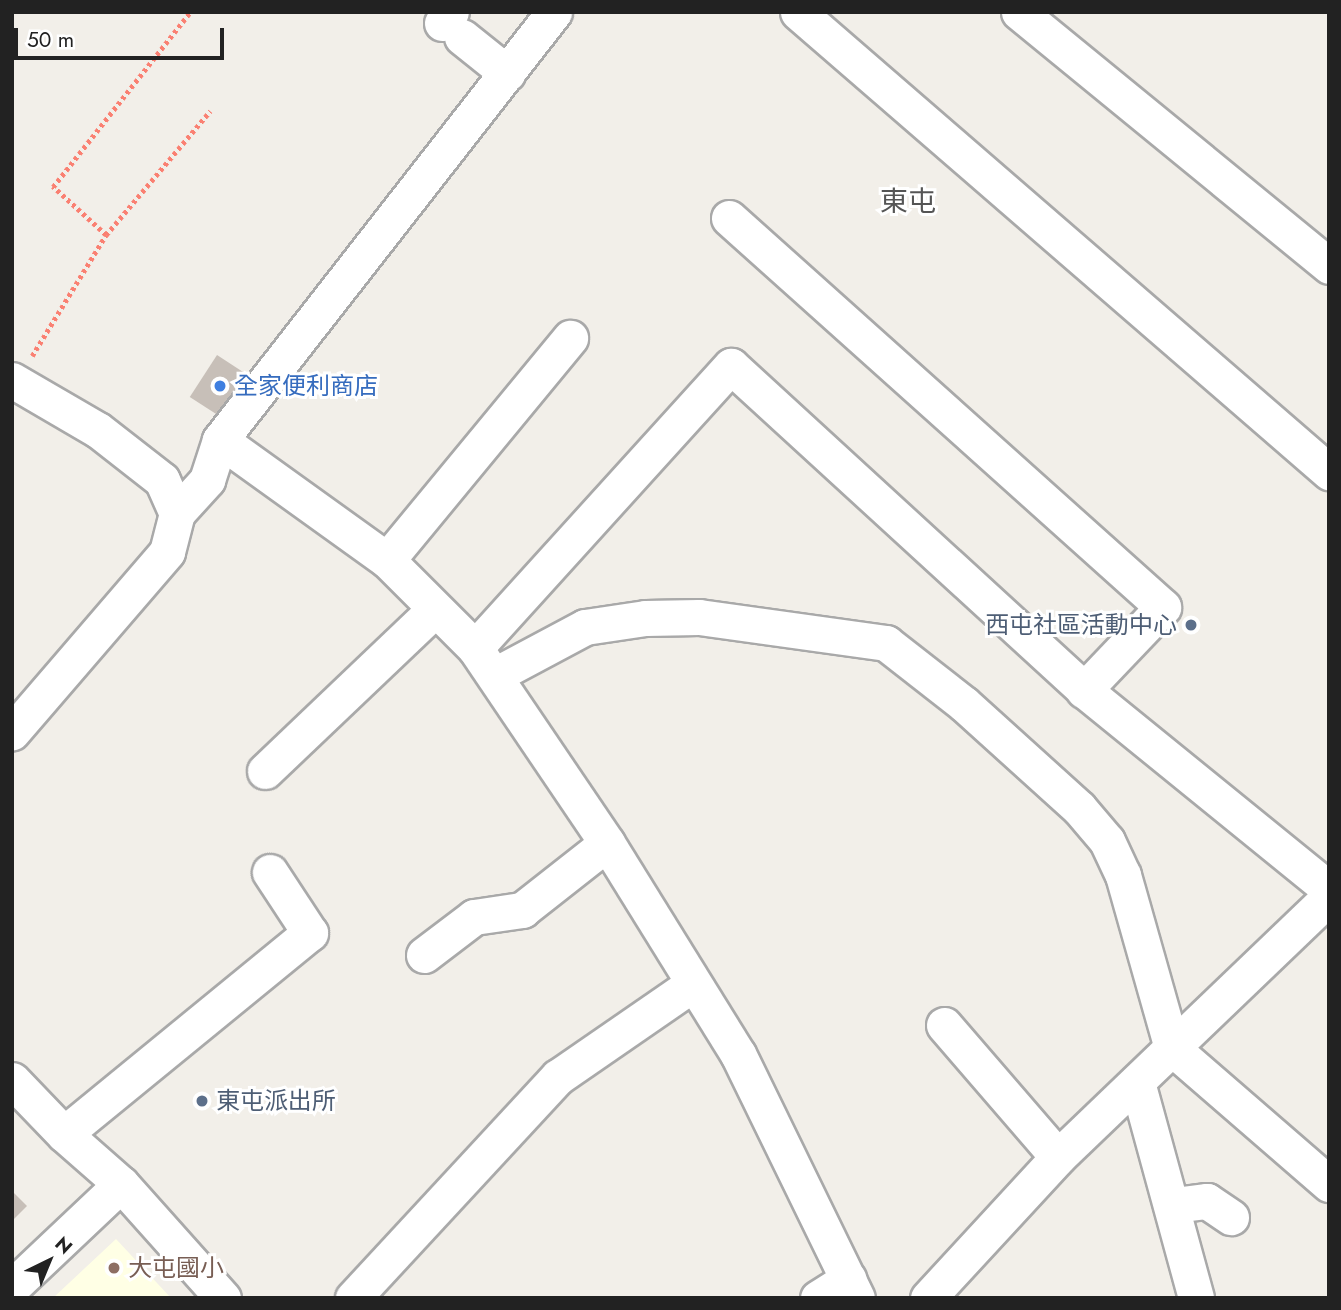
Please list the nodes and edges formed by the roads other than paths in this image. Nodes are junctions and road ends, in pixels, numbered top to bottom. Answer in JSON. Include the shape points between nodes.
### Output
{"nodes":[{"id":1,"x":554,"y":12,"type":"edge"},
{"id":2,"x":1018,"y":12,"type":"edge"},
{"id":3,"x":801,"y":13,"type":"edge"},
{"id":4,"x":452,"y":24,"type":"edge"},
{"id":5,"x":507,"y":73,"type":"junction"},
{"id":6,"x":729,"y":218,"type":"dead end"},
{"id":7,"x":1329,"y":266,"type":"edge"},
{"id":8,"x":570,"y":338,"type":"dead end"},
{"id":9,"x":14,"y":381,"type":"edge"},
{"id":10,"x":220,"y":440,"type":"junction"},
{"id":11,"x":1329,"y":472,"type":"edge"},
{"id":12,"x":177,"y":513,"type":"junction"},
{"id":13,"x":387,"y":560,"type":"junction"},
{"id":14,"x":434,"y":610,"type":"junction"},
{"id":15,"x":485,"y":662,"type":"junction"},
{"id":16,"x":1084,"y":690,"type":"junction"},
{"id":17,"x":12,"y":733,"type":"edge"},
{"id":18,"x":265,"y":771,"type":"dead end"},
{"id":19,"x":607,"y":844,"type":"junction"},
{"id":20,"x":270,"y":872,"type":"dead end"},
{"id":21,"x":1329,"y":889,"type":"edge"},
{"id":22,"x":1329,"y":897,"type":"edge"},
{"id":23,"x":425,"y":955,"type":"dead end"},
{"id":24,"x":693,"y":984,"type":"junction"},
{"id":25,"x":944,"y":1025,"type":"dead end"},
{"id":26,"x":1172,"y":1048,"type":"junction"},
{"id":27,"x":12,"y":1080,"type":"edge"},
{"id":28,"x":1137,"y":1082,"type":"junction"},
{"id":29,"x":64,"y":1133,"type":"junction"},
{"id":30,"x":1058,"y":1157,"type":"junction"},
{"id":31,"x":121,"y":1184,"type":"junction"},
{"id":32,"x":1329,"y":1184,"type":"edge"},
{"id":33,"x":1174,"y":1205,"type":"junction"},
{"id":34,"x":1231,"y":1217,"type":"dead end"},
{"id":35,"x":12,"y":1287,"type":"edge"},
{"id":36,"x":853,"y":1288,"type":"edge"},
{"id":37,"x":223,"y":1298,"type":"edge"},
{"id":38,"x":353,"y":1298,"type":"edge"},
{"id":39,"x":818,"y":1298,"type":"edge"},
{"id":40,"x":928,"y":1298,"type":"edge"},
{"id":41,"x":1196,"y":1298,"type":"edge"}],
"edges":[{"from":1,"to":5,"type":"street"},
{"from":2,"to":7,"type":"street"},
{"from":3,"to":11,"type":"street"},
{"from":4,"to":5,"type":"street"},
{"from":5,"to":10,"type":"street"},
{"from":6,"to":16,"type":"street","via":[[1163,607]]},
{"from":8,"to":13,"type":"street"},
{"from":9,"to":12,"type":"street","via":[[99,430],[162,480]]},
{"from":10,"to":12,"type":"street","via":[[206,480]]},
{"from":10,"to":13,"type":"street"},
{"from":12,"to":17,"type":"street","via":[[167,552]]},
{"from":13,"to":14,"type":"street"},
{"from":14,"to":15,"type":"street"},
{"from":14,"to":18,"type":"street"},
{"from":15,"to":16,"type":"street","via":[[730,366]]},
{"from":15,"to":19,"type":"street"},
{"from":15,"to":26,"type":"street","via":[[585,627],[645,618],[699,617],[886,643],[964,704],[1079,808],[1107,841],[1123,875]]},
{"from":16,"to":21,"type":"street"},
{"from":19,"to":23,"type":"street","via":[[522,910],[474,917]]},
{"from":19,"to":24,"type":"street"},
{"from":20,"to":29,"type":"street","via":[[310,933]]},
{"from":22,"to":26,"type":"street"},
{"from":24,"to":36,"type":"street","via":[[738,1054]]},
{"from":24,"to":38,"type":"street","via":[[558,1077]]},
{"from":25,"to":30,"type":"street"},
{"from":26,"to":28,"type":"street"},
{"from":26,"to":32,"type":"street"},
{"from":27,"to":29,"type":"street"},
{"from":28,"to":30,"type":"street"},
{"from":28,"to":33,"type":"street"},
{"from":29,"to":31,"type":"street"},
{"from":30,"to":40,"type":"street"},
{"from":31,"to":35,"type":"street"},
{"from":31,"to":37,"type":"street"},
{"from":33,"to":34,"type":"street","via":[[1207,1201]]},
{"from":33,"to":41,"type":"street"},
{"from":36,"to":39,"type":"street"}]}
